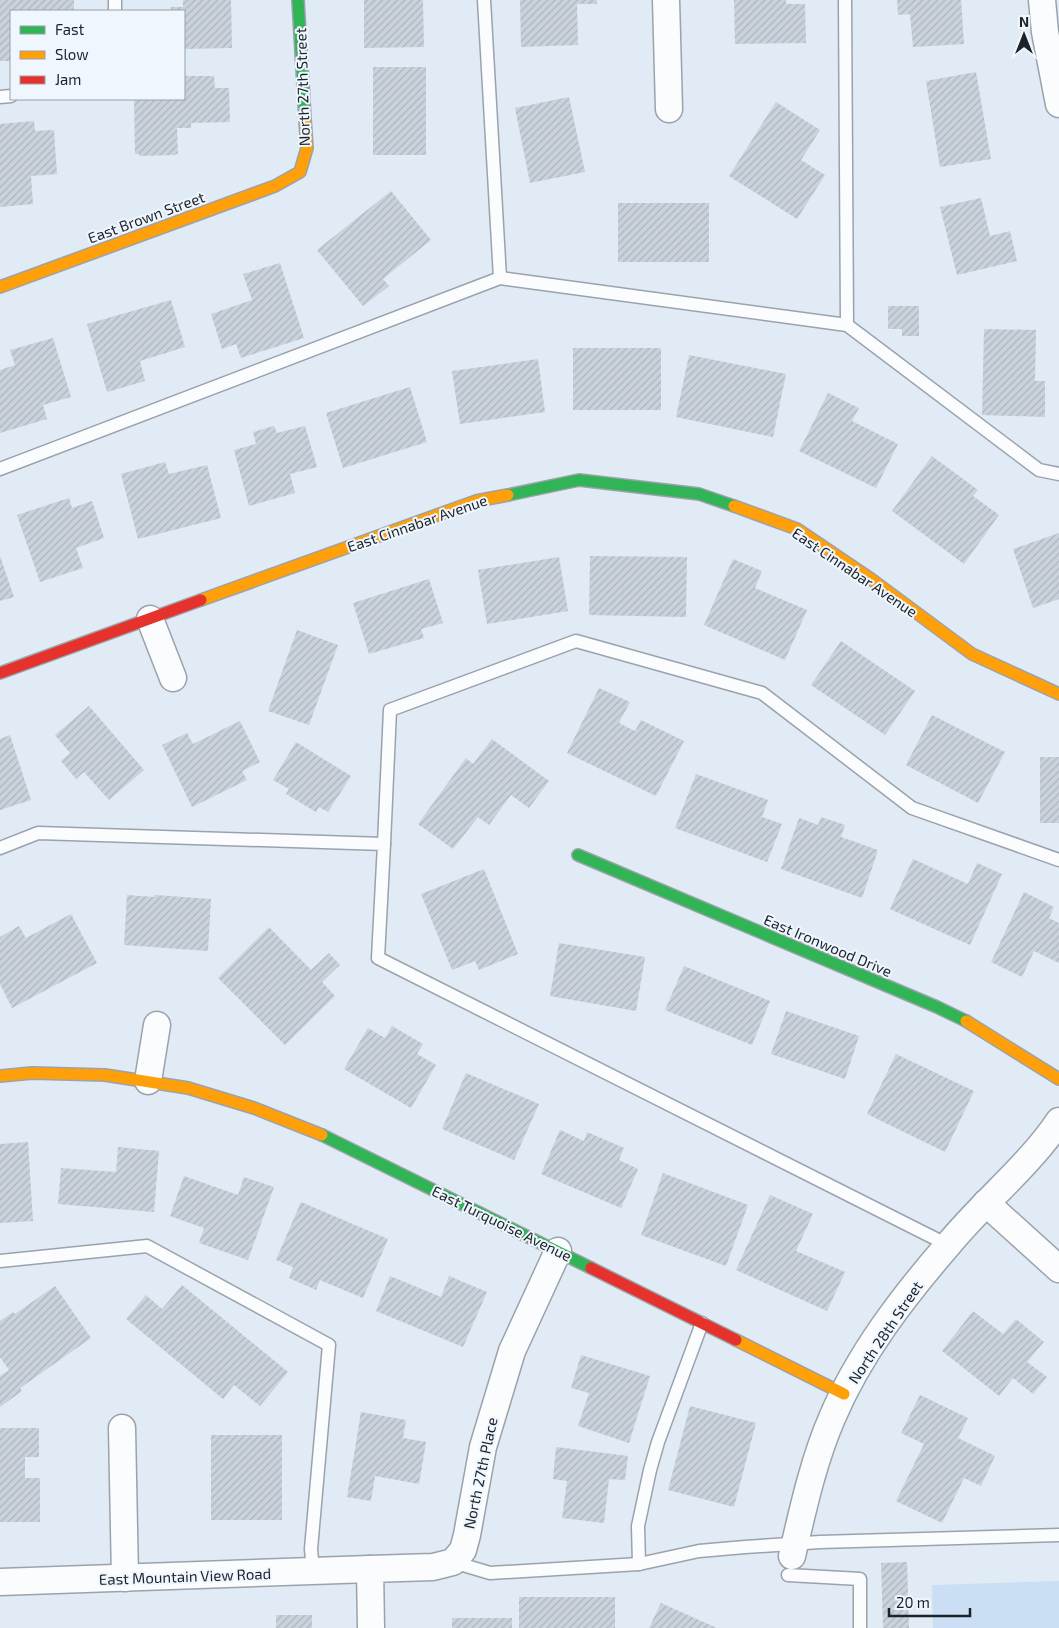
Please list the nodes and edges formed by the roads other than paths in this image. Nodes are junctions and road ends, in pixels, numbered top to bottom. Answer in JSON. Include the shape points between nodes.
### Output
{"nodes":[{"id":1,"x":298,"y":0,"type":"edge"},
{"id":2,"x":484,"y":0,"type":"edge"},
{"id":3,"x":666,"y":0,"type":"edge"},
{"id":4,"x":845,"y":0,"type":"edge"},
{"id":5,"x":1042,"y":0,"type":"edge"},
{"id":6,"x":1059,"y":104,"type":"edge"},
{"id":7,"x":669,"y":109,"type":"dead end"},
{"id":8,"x":300,"y":172,"type":"joint"},
{"id":9,"x":500,"y":278,"type":"junction"},
{"id":10,"x":0,"y":287,"type":"edge"},
{"id":11,"x":847,"y":325,"type":"junction"},
{"id":12,"x":0,"y":469,"type":"edge"},
{"id":13,"x":1059,"y":474,"type":"edge"},
{"id":14,"x":150,"y":619,"type":"junction"},
{"id":15,"x":0,"y":673,"type":"edge"},
{"id":16,"x":173,"y":678,"type":"dead end"},
{"id":17,"x":1059,"y":694,"type":"edge"},
{"id":18,"x":384,"y":844,"type":"junction"},
{"id":19,"x":0,"y":848,"type":"edge"},
{"id":20,"x":578,"y":855,"type":"dead end"},
{"id":21,"x":1059,"y":860,"type":"edge"},
{"id":22,"x":157,"y":1025,"type":"dead end"},
{"id":23,"x":0,"y":1076,"type":"edge"},
{"id":24,"x":1059,"y":1079,"type":"edge"},
{"id":25,"x":148,"y":1081,"type":"junction"},
{"id":26,"x":1059,"y":1121,"type":"edge"},
{"id":27,"x":986,"y":1203,"type":"junction"},
{"id":28,"x":948,"y":1245,"type":"junction"},
{"id":29,"x":558,"y":1251,"type":"junction"},
{"id":30,"x":0,"y":1261,"type":"edge"},
{"id":31,"x":1059,"y":1269,"type":"edge"},
{"id":32,"x":702,"y":1323,"type":"junction"},
{"id":33,"x":844,"y":1394,"type":"junction"},
{"id":34,"x":122,"y":1428,"type":"dead end"},
{"id":35,"x":1059,"y":1535,"type":"edge"},
{"id":36,"x":792,"y":1558,"type":"junction"},
{"id":37,"x":454,"y":1562,"type":"junction"},
{"id":38,"x":640,"y":1564,"type":"junction"},
{"id":39,"x":370,"y":1569,"type":"junction"},
{"id":40,"x":313,"y":1571,"type":"junction"},
{"id":41,"x":125,"y":1578,"type":"junction"},
{"id":42,"x":0,"y":1582,"type":"edge"},
{"id":43,"x":371,"y":1628,"type":"edge"},
{"id":44,"x":860,"y":1628,"type":"edge"}],
"edges":[{"from":1,"to":8,"type":"street","name":"North 27th Street","via":[[307,148]]},
{"from":2,"to":9,"type":"lane"},
{"from":3,"to":7,"type":"street"},
{"from":4,"to":11,"type":"lane"},
{"from":5,"to":6,"type":"street"},
{"from":8,"to":10,"type":"street","name":"East Brown Street","via":[[275,186]]},
{"from":9,"to":11,"type":"lane"},
{"from":9,"to":12,"type":"lane"},
{"from":11,"to":13,"type":"lane","via":[[1039,470]]},
{"from":14,"to":15,"type":"street","name":"East Cinnabar Avenue"},
{"from":14,"to":16,"type":"street"},
{"from":14,"to":17,"type":"street","name":"East Cinnabar Avenue","via":[[476,500],[580,480],[699,494],[797,529],[972,654]]},
{"from":18,"to":19,"type":"lane","via":[[38,833]]},
{"from":18,"to":21,"type":"lane","via":[[390,710],[576,641],[762,694],[912,808]]},
{"from":18,"to":28,"type":"lane","via":[[378,958]]},
{"from":20,"to":24,"type":"street","name":"East Ironwood Drive","via":[[938,1007]]},
{"from":22,"to":25,"type":"street"},
{"from":23,"to":25,"type":"street","name":"East Turquoise Avenue","via":[[32,1073],[105,1075]]},
{"from":25,"to":29,"type":"street","name":"East Turquoise Avenue","via":[[188,1088],[254,1108],[330,1138]]},
{"from":26,"to":27,"type":"street","name":"North 28th Street","via":[[1044,1143]]},
{"from":27,"to":28,"type":"street","name":"North 28th Street"},
{"from":27,"to":31,"type":"street"},
{"from":28,"to":33,"type":"street","name":"North 28th Street","via":[[905,1296]]},
{"from":29,"to":32,"type":"street","name":"East Turquoise Avenue"},
{"from":29,"to":37,"type":"street","name":"North 27th Place","via":[[512,1352],[482,1447],[467,1535]]},
{"from":30,"to":40,"type":"lane","via":[[147,1246],[329,1345],[311,1549]]},
{"from":32,"to":33,"type":"street","name":"East Turquoise Avenue"},
{"from":32,"to":38,"type":"lane","via":[[650,1470],[638,1526]]},
{"from":33,"to":36,"type":"street","name":"North 28th Street","via":[[809,1484]]},
{"from":34,"to":41,"type":"street"},
{"from":35,"to":36,"type":"lane"},
{"from":36,"to":38,"type":"lane","via":[[699,1551]]},
{"from":36,"to":44,"type":"lane","via":[[860,1579]]},
{"from":37,"to":38,"type":"lane","via":[[490,1573]]},
{"from":37,"to":39,"type":"street","via":[[433,1567]]},
{"from":39,"to":40,"type":"street","name":"East Mountain View Road"},
{"from":39,"to":43,"type":"street"},
{"from":40,"to":41,"type":"street","name":"East Mountain View Road"},
{"from":41,"to":42,"type":"street","name":"East Mountain View Road"}]}
